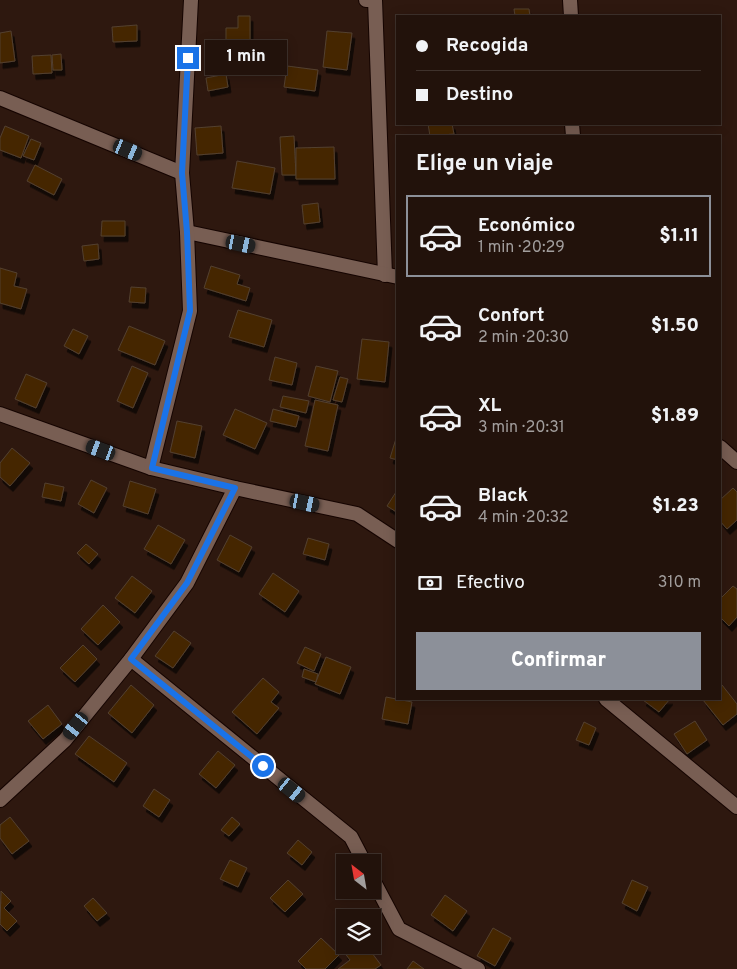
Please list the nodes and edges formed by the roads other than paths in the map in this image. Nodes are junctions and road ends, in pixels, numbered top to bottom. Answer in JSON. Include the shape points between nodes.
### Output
{"nodes":[{"id":1,"x":191,"y":0,"type":"edge"},
{"id":2,"x":366,"y":0,"type":"edge"},
{"id":3,"x":570,"y":0,"type":"edge"},
{"id":4,"x":571,"y":15,"type":"edge"},
{"id":5,"x":0,"y":98,"type":"edge"},
{"id":6,"x":182,"y":173,"type":"junction"},
{"id":7,"x":187,"y":232,"type":"junction"},
{"id":8,"x":392,"y":276,"type":"edge"},
{"id":9,"x":0,"y":414,"type":"edge"},
{"id":10,"x":721,"y":448,"type":"edge"},
{"id":11,"x":737,"y":462,"type":"edge"},
{"id":12,"x":152,"y":468,"type":"junction"},
{"id":13,"x":235,"y":488,"type":"junction"},
{"id":14,"x":396,"y":540,"type":"edge"},
{"id":15,"x":131,"y":659,"type":"junction"},
{"id":16,"x":607,"y":700,"type":"edge"},
{"id":17,"x":0,"y":800,"type":"edge"},
{"id":18,"x":737,"y":807,"type":"edge"},
{"id":19,"x":360,"y":854,"type":"edge"},
{"id":20,"x":381,"y":895,"type":"edge"},
{"id":21,"x":478,"y":969,"type":"edge"}],
"edges":[{"from":1,"to":6,"type":"street"},
{"from":2,"to":8,"type":"street","via":[[375,0]]},
{"from":3,"to":4,"type":"street"},
{"from":5,"to":6,"type":"street"},
{"from":6,"to":7,"type":"street"},
{"from":7,"to":8,"type":"street"},
{"from":7,"to":12,"type":"street","via":[[190,311]]},
{"from":9,"to":12,"type":"street"},
{"from":10,"to":11,"type":"street"},
{"from":12,"to":13,"type":"street"},
{"from":13,"to":14,"type":"street","via":[[358,514]]},
{"from":13,"to":15,"type":"street","via":[[187,583]]},
{"from":15,"to":17,"type":"street","via":[[65,740]]},
{"from":15,"to":19,"type":"street","via":[[351,837]]},
{"from":16,"to":18,"type":"street"},
{"from":20,"to":21,"type":"street","via":[[399,929]]}]}
